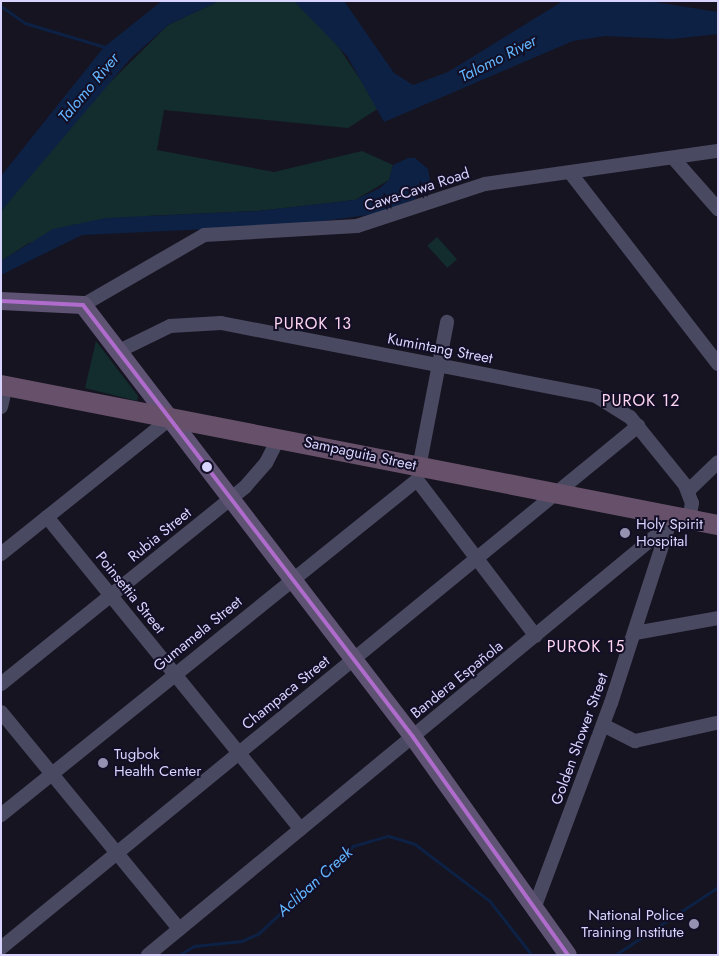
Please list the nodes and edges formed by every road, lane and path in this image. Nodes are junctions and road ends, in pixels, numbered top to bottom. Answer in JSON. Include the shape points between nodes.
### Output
{"nodes":[{"id":1,"x":718,"y":151,"type":"edge"},
{"id":2,"x":674,"y":159,"type":"junction"},
{"id":3,"x":572,"y":175,"type":"junction"},
{"id":4,"x":718,"y":209,"type":"edge"},
{"id":5,"x":1,"y":301,"type":"edge"},
{"id":6,"x":83,"y":305,"type":"junction"},
{"id":7,"x":447,"y":322,"type":"dead end"},
{"id":8,"x":119,"y":351,"type":"junction"},
{"id":9,"x":718,"y":364,"type":"edge"},
{"id":10,"x":439,"y":366,"type":"junction"},
{"id":11,"x":3,"y":385,"type":"edge"},
{"id":12,"x":1,"y":407,"type":"edge"},
{"id":13,"x":171,"y":418,"type":"junction"},
{"id":14,"x":638,"y":426,"type":"junction"},
{"id":15,"x":279,"y":438,"type":"junction"},
{"id":16,"x":718,"y":462,"type":"edge"},
{"id":17,"x":418,"y":474,"type":"junction"},
{"id":18,"x":689,"y":490,"type":"junction"},
{"id":19,"x":555,"y":494,"type":"junction"},
{"id":20,"x":232,"y":498,"type":"junction"},
{"id":21,"x":47,"y":517,"type":"junction"},
{"id":22,"x":677,"y":521,"type":"junction"},
{"id":23,"x":718,"y":526,"type":"edge"},
{"id":24,"x":1,"y":554,"type":"edge"},
{"id":25,"x":477,"y":559,"type":"junction"},
{"id":26,"x":294,"y":578,"type":"junction"},
{"id":27,"x":111,"y":596,"type":"junction"},
{"id":28,"x":718,"y":618,"type":"edge"},
{"id":29,"x":635,"y":633,"type":"junction"},
{"id":30,"x":536,"y":636,"type":"junction"},
{"id":31,"x":354,"y":658,"type":"junction"},
{"id":32,"x":174,"y":674,"type":"junction"},
{"id":33,"x":1,"y":684,"type":"edge"},
{"id":34,"x":1,"y":712,"type":"edge"},
{"id":35,"x":716,"y":723,"type":"dead end"},
{"id":36,"x":603,"y":726,"type":"junction"},
{"id":37,"x":413,"y":737,"type":"junction"},
{"id":38,"x":239,"y":753,"type":"junction"},
{"id":39,"x":52,"y":774,"type":"junction"},
{"id":40,"x":1,"y":815,"type":"edge"},
{"id":41,"x":301,"y":829,"type":"junction"},
{"id":42,"x":116,"y":853,"type":"junction"},
{"id":43,"x":536,"y":906,"type":"junction"},
{"id":44,"x":179,"y":929,"type":"junction"},
{"id":45,"x":1,"y":948,"type":"edge"},
{"id":46,"x":148,"y":955,"type":"edge"},
{"id":47,"x":568,"y":955,"type":"edge"}],
"edges":[{"from":1,"to":2,"type":"street","name":"Cawa-Cawa Road"},
{"from":2,"to":3,"type":"street","name":"Cawa-Cawa Road"},
{"from":2,"to":4,"type":"street"},
{"from":3,"to":6,"type":"street","name":"Cawa-Cawa Road","via":[[485,184],[357,226],[204,235]]},
{"from":3,"to":9,"type":"street"},
{"from":5,"to":6,"type":"main road"},
{"from":6,"to":8,"type":"main road"},
{"from":7,"to":10,"type":"street"},
{"from":8,"to":10,"type":"street","name":"Kumintang Street","via":[[170,326],[221,323]]},
{"from":8,"to":13,"type":"main road"},
{"from":10,"to":14,"type":"street","name":"Kumintang Street","via":[[596,396]]},
{"from":10,"to":17,"type":"street"},
{"from":11,"to":12,"type":"street"},
{"from":11,"to":13,"type":"highway","name":"Sampaguita Street"},
{"from":13,"to":15,"type":"highway","name":"Sampaguita Street"},
{"from":13,"to":20,"type":"main road"},
{"from":13,"to":21,"type":"street"},
{"from":14,"to":18,"type":"street","name":"Kumintang Street"},
{"from":14,"to":19,"type":"street","name":"Champaca Street"},
{"from":15,"to":17,"type":"highway","name":"Sampaguita Street"},
{"from":15,"to":20,"type":"street","name":"Rubia Street","via":[[262,469]]},
{"from":16,"to":18,"type":"street"},
{"from":17,"to":19,"type":"highway","name":"Sampaguita Street"},
{"from":17,"to":25,"type":"street"},
{"from":17,"to":26,"type":"street","name":"Gumamela Street"},
{"from":18,"to":22,"type":"street"},
{"from":19,"to":22,"type":"highway","name":"Sampaguita Street"},
{"from":19,"to":25,"type":"street","name":"Champaca Street"},
{"from":20,"to":26,"type":"main road"},
{"from":20,"to":27,"type":"street","name":"Rubia Street"},
{"from":21,"to":24,"type":"street"},
{"from":21,"to":27,"type":"street","name":"Poinsettia Street"},
{"from":22,"to":23,"type":"highway","name":"Sampaguita Street"},
{"from":22,"to":29,"type":"street","name":"Golden Shower Street"},
{"from":22,"to":30,"type":"street","name":"Bandera Española"},
{"from":25,"to":30,"type":"street"},
{"from":25,"to":31,"type":"street","name":"Champaca Street"},
{"from":26,"to":31,"type":"main road"},
{"from":26,"to":32,"type":"street","name":"Gumamela Street"},
{"from":27,"to":32,"type":"street","name":"Poinsettia Street"},
{"from":27,"to":33,"type":"street","name":"Rubia Street"},
{"from":28,"to":29,"type":"street"},
{"from":29,"to":36,"type":"street","name":"Golden Shower Street"},
{"from":30,"to":37,"type":"street","name":"Bandera Española"},
{"from":31,"to":37,"type":"main road"},
{"from":31,"to":38,"type":"street","name":"Champaca Street"},
{"from":32,"to":38,"type":"street","name":"Poinsettia Street"},
{"from":32,"to":39,"type":"street","name":"Gumamela Street"},
{"from":34,"to":39,"type":"street"},
{"from":35,"to":36,"type":"street","via":[[634,741]]},
{"from":36,"to":43,"type":"street","name":"Golden Shower Street"},
{"from":37,"to":41,"type":"street","name":"Bandera Española"},
{"from":37,"to":43,"type":"main road"},
{"from":38,"to":41,"type":"street","name":"Poinsettia Street"},
{"from":38,"to":42,"type":"street","name":"Champaca Street"},
{"from":39,"to":40,"type":"street","name":"Gumamela Street"},
{"from":39,"to":42,"type":"street"},
{"from":41,"to":44,"type":"street","name":"Bandera Española"},
{"from":42,"to":44,"type":"street"},
{"from":42,"to":45,"type":"street","name":"Champaca Street"},
{"from":43,"to":47,"type":"main road"},
{"from":44,"to":46,"type":"street","name":"Bandera Española"}]}
